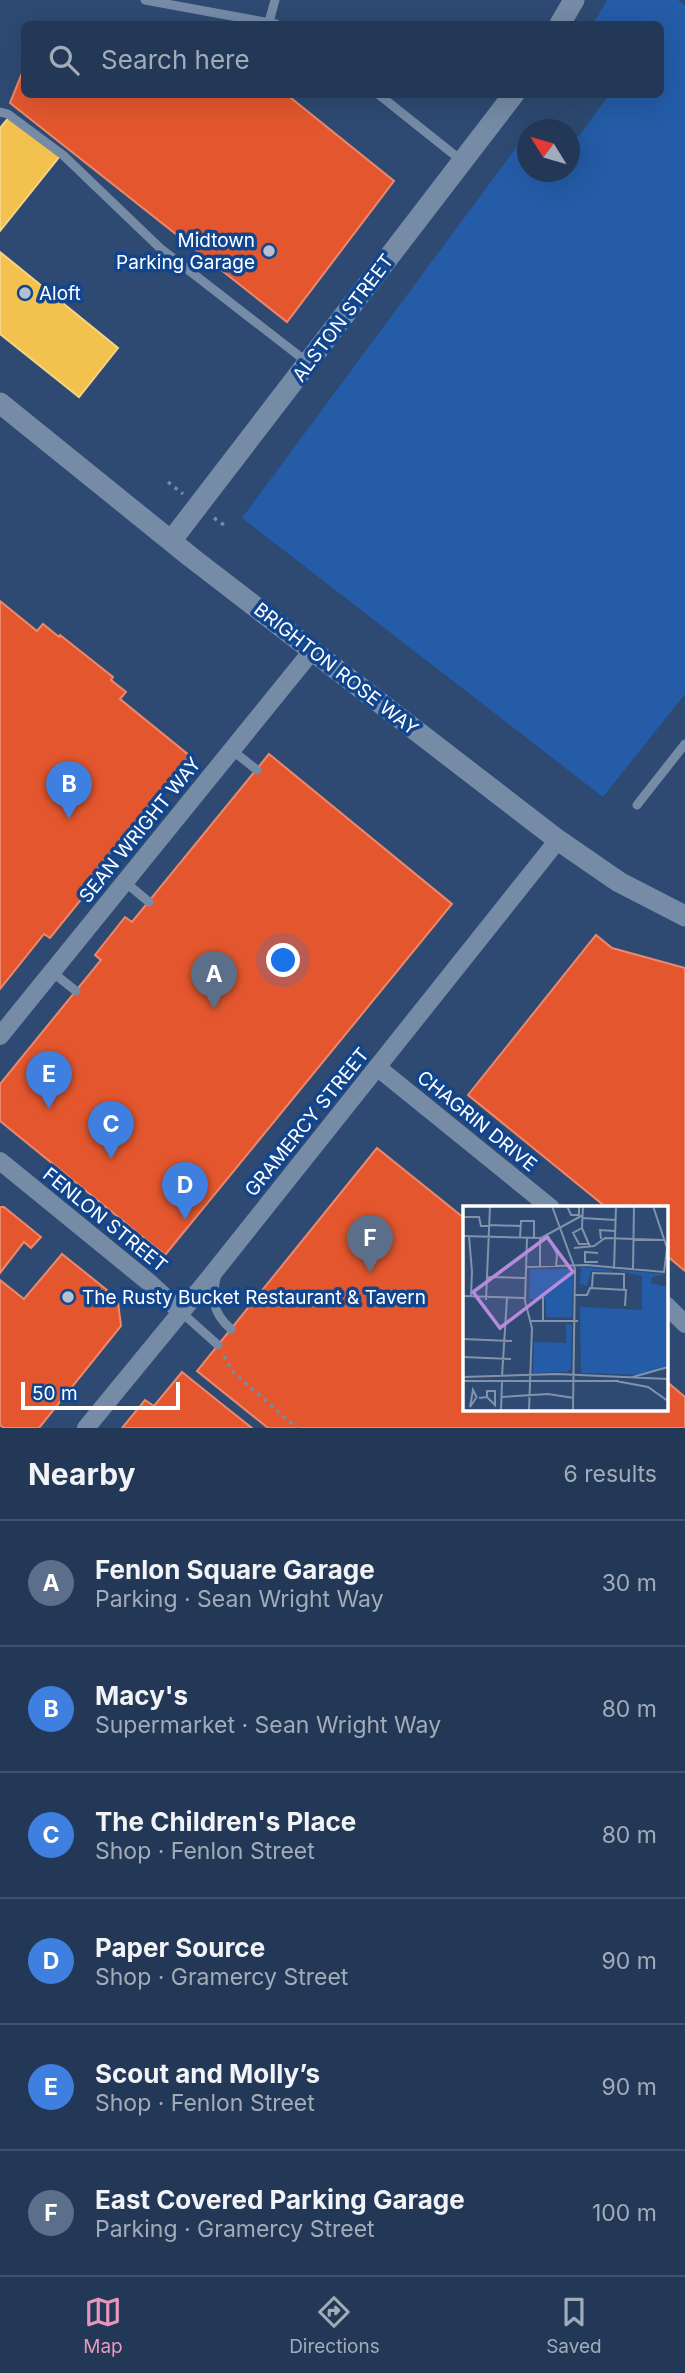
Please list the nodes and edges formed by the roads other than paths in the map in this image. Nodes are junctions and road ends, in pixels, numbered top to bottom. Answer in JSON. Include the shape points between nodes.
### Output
{"nodes":[{"id":1,"x":145,"y":0,"type":"edge"},
{"id":2,"x":275,"y":0,"type":"edge"},
{"id":3,"x":574,"y":0,"type":"edge"},
{"id":4,"x":262,"y":21,"type":"edge"},
{"id":5,"x":273,"y":21,"type":"edge"},
{"id":6,"x":562,"y":21,"type":"edge"},
{"id":7,"x":383,"y":98,"type":"edge"},
{"id":8,"x":511,"y":98,"type":"edge"},
{"id":9,"x":0,"y":112,"type":"edge"},
{"id":10,"x":463,"y":162,"type":"junction"},
{"id":11,"x":308,"y":363,"type":"junction"},
{"id":12,"x":0,"y":403,"type":"edge"},
{"id":13,"x":171,"y":541,"type":"junction"},
{"id":14,"x":312,"y":652,"type":"junction"},
{"id":15,"x":685,"y":744,"type":"edge"},
{"id":16,"x":233,"y":751,"type":"junction"},
{"id":17,"x":257,"y":770,"type":"dead end"},
{"id":18,"x":637,"y":804,"type":"dead end"},
{"id":19,"x":558,"y":840,"type":"junction"},
{"id":20,"x":125,"y":881,"type":"junction"},
{"id":21,"x":149,"y":902,"type":"dead end"},
{"id":22,"x":685,"y":916,"type":"edge"},
{"id":23,"x":52,"y":972,"type":"junction"},
{"id":24,"x":76,"y":991,"type":"dead end"},
{"id":25,"x":0,"y":1036,"type":"edge"},
{"id":26,"x":377,"y":1067,"type":"junction"},
{"id":27,"x":0,"y":1161,"type":"edge"},
{"id":28,"x":549,"y":1206,"type":"edge"},
{"id":29,"x":220,"y":1265,"type":"junction"},
{"id":30,"x":668,"y":1307,"type":"edge"},
{"id":31,"x":181,"y":1312,"type":"junction"},
{"id":32,"x":685,"y":1324,"type":"edge"},
{"id":33,"x":231,"y":1329,"type":"dead end"},
{"id":34,"x":218,"y":1345,"type":"road end"},
{"id":35,"x":86,"y":1428,"type":"edge"}],
"edges":[{"from":1,"to":4,"type":"lane"},
{"from":2,"to":5,"type":"lane"},
{"from":3,"to":6,"type":"street"},
{"from":7,"to":10,"type":"lane"},
{"from":8,"to":10,"type":"street","name":"ALSTON STREET"},
{"from":9,"to":11,"type":"lane","via":[[63,155],[160,248]]},
{"from":10,"to":11,"type":"street","name":"ALSTON STREET"},
{"from":11,"to":13,"type":"street","name":"ALSTON STREET"},
{"from":12,"to":13,"type":"street","name":"BRIGHTON ROSE WAY"},
{"from":13,"to":14,"type":"street","name":"BRIGHTON ROSE WAY"},
{"from":14,"to":16,"type":"street","name":"SEAN WRIGHT WAY"},
{"from":14,"to":19,"type":"street","name":"BRIGHTON ROSE WAY"},
{"from":15,"to":18,"type":"lane"},
{"from":16,"to":17,"type":"lane"},
{"from":16,"to":20,"type":"street","name":"SEAN WRIGHT WAY"},
{"from":19,"to":22,"type":"street","name":"BRIGHTON ROSE WAY","via":[[618,883]]},
{"from":19,"to":26,"type":"street","name":"GRAMERCY STREET"},
{"from":20,"to":21,"type":"lane"},
{"from":20,"to":23,"type":"street","name":"SEAN WRIGHT WAY"},
{"from":23,"to":24,"type":"lane"},
{"from":23,"to":25,"type":"street","name":"SEAN WRIGHT WAY"},
{"from":26,"to":28,"type":"street","name":"CHAGRIN DRIVE"},
{"from":26,"to":29,"type":"street","name":"GRAMERCY STREET"},
{"from":27,"to":31,"type":"street","name":"FENLON STREET"},
{"from":29,"to":31,"type":"street","name":"GRAMERCY STREET"},
{"from":29,"to":33,"type":"lane","via":[[213,1293],[215,1308]]},
{"from":30,"to":32,"type":"street"},
{"from":31,"to":34,"type":"lane"},
{"from":31,"to":35,"type":"street","name":"GRAMERCY STREET"}]}
